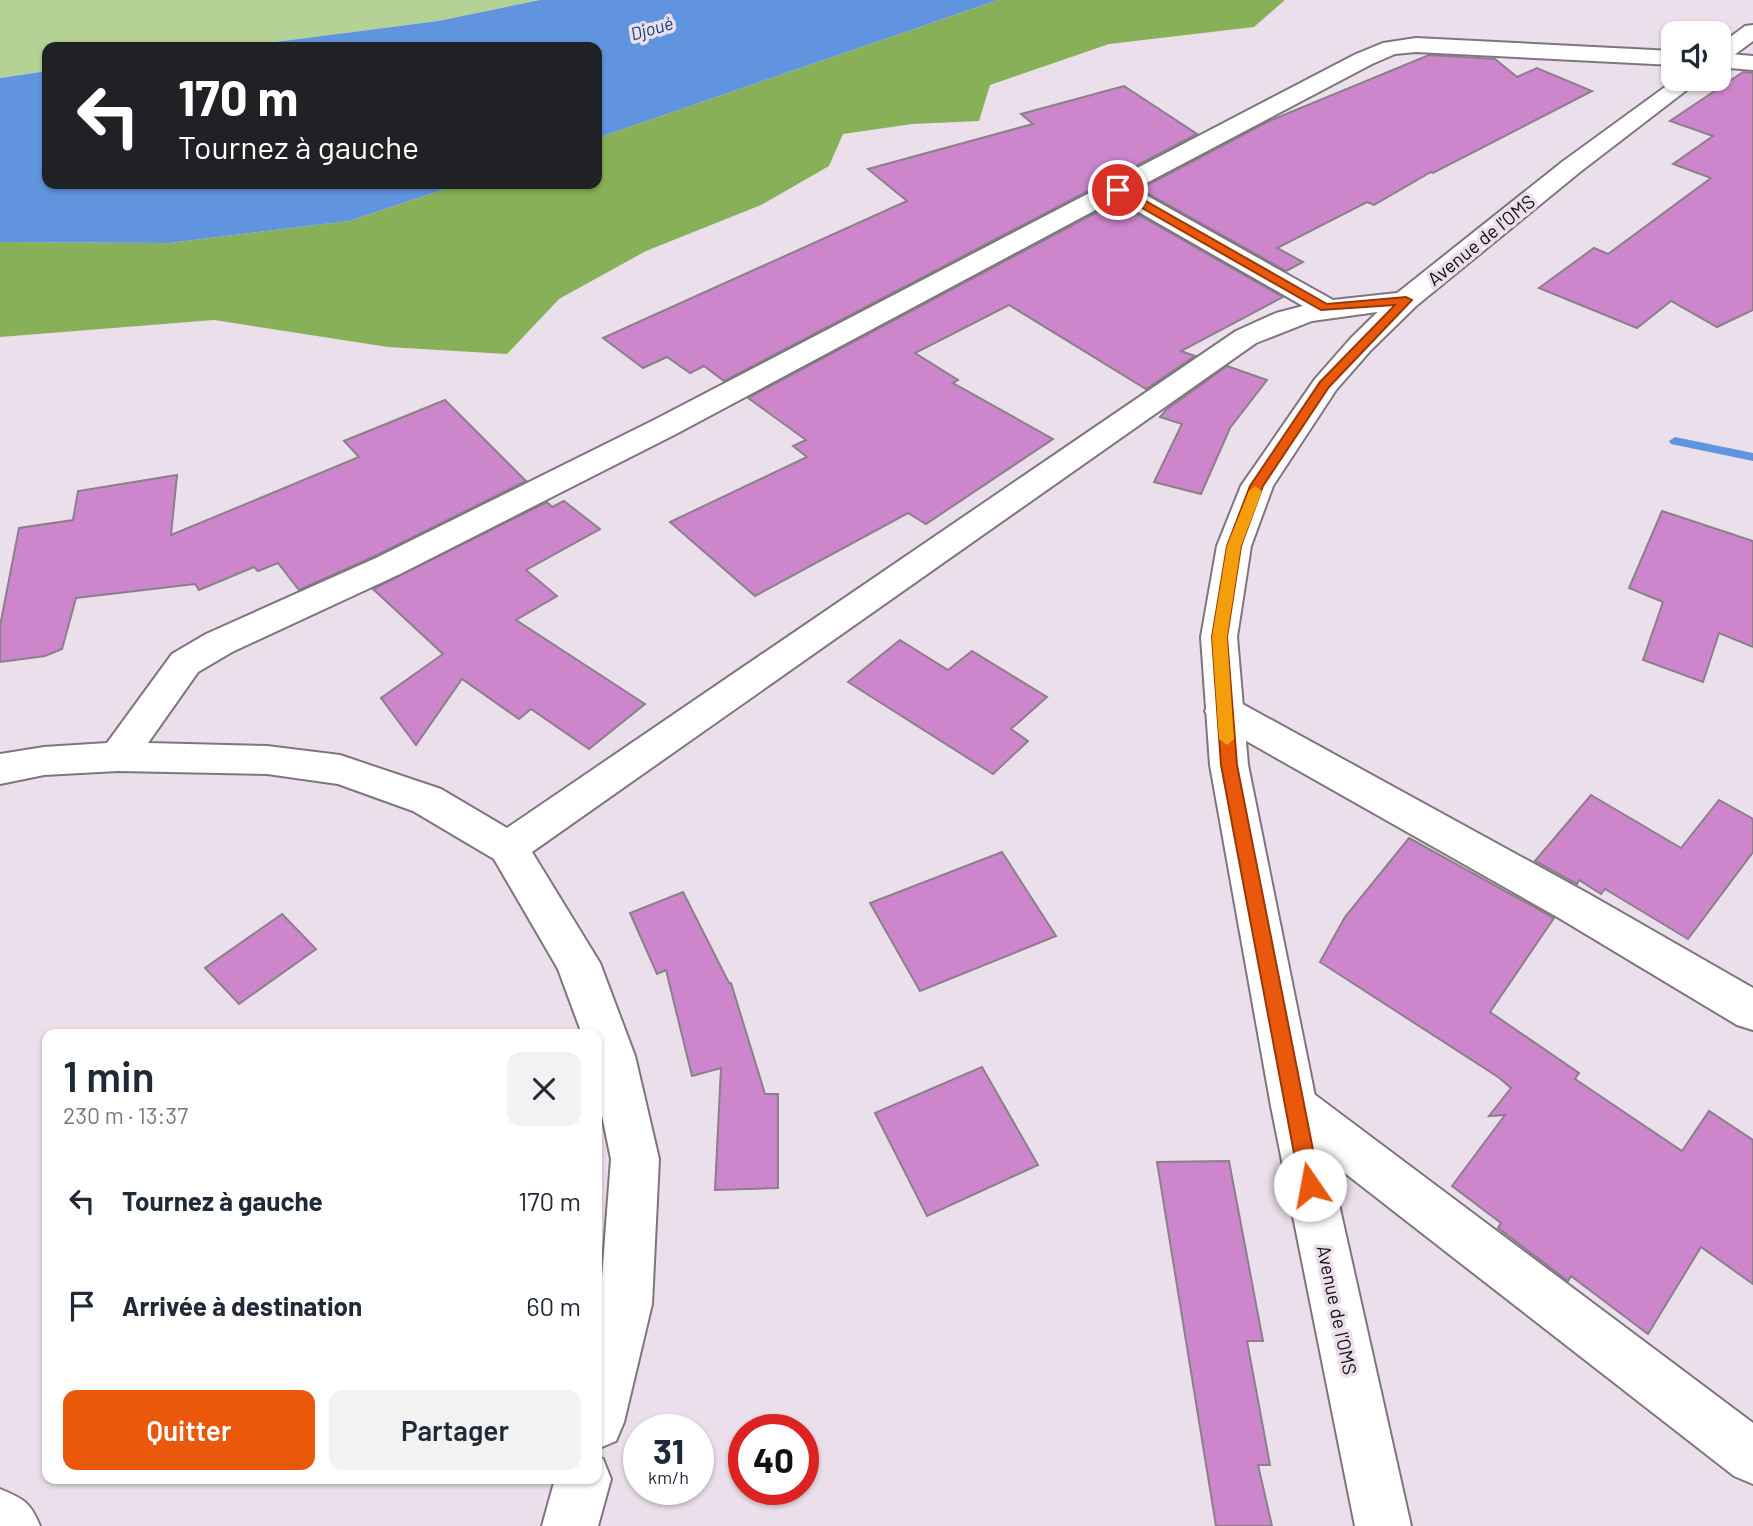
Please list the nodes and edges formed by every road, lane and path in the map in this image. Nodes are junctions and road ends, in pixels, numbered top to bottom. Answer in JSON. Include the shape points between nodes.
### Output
{"nodes":[{"id":1,"x":1753,"y":30,"type":"edge"},
{"id":2,"x":1731,"y":48,"type":"edge"},
{"id":3,"x":1661,"y":57,"type":"edge"},
{"id":4,"x":1731,"y":60,"type":"edge"},
{"id":5,"x":1753,"y":63,"type":"edge"},
{"id":6,"x":1673,"y":91,"type":"edge"},
{"id":7,"x":1118,"y":190,"type":"junction"},
{"id":8,"x":1406,"y":300,"type":"junction"},
{"id":9,"x":1325,"y":307,"type":"junction"},
{"id":10,"x":1224,"y":711,"type":"junction"},
{"id":11,"x":118,"y":757,"type":"junction"},
{"id":12,"x":0,"y":769,"type":"edge"},
{"id":13,"x":508,"y":848,"type":"junction"},
{"id":14,"x":1753,"y":1011,"type":"edge"},
{"id":15,"x":1294,"y":1106,"type":"junction"},
{"id":16,"x":602,"y":1402,"type":"edge"},
{"id":17,"x":1753,"y":1457,"type":"edge"},
{"id":18,"x":582,"y":1484,"type":"edge"},
{"id":19,"x":0,"y":1517,"type":"edge"},
{"id":20,"x":12,"y":1526,"type":"edge"},
{"id":21,"x":570,"y":1526,"type":"edge"},
{"id":22,"x":1383,"y":1526,"type":"edge"}],
"edges":[{"from":1,"to":2,"type":"street"},
{"from":3,"to":7,"type":"street","via":[[1440,46],[1391,48]]},
{"from":4,"to":5,"type":"street"},
{"from":6,"to":8,"type":"street","name":"Avenue de l'OMS"},
{"from":7,"to":9,"type":"street"},
{"from":7,"to":11,"type":"street","via":[[653,433],[388,566],[219,643],[185,663]]},
{"from":8,"to":9,"type":"street"},
{"from":8,"to":10,"type":"street","name":"Avenue de l'OMS","via":[[1325,385],[1257,486],[1234,546],[1219,637]]},
{"from":9,"to":13,"type":"street","via":[[1278,320],[1246,337]]},
{"from":10,"to":14,"type":"street"},
{"from":10,"to":15,"type":"street","name":"Avenue de l'OMS","via":[[1229,765]]},
{"from":11,"to":12,"type":"street","via":[[44,761]]},
{"from":11,"to":13,"type":"street","via":[[267,760],[340,770],[426,800]]},
{"from":13,"to":16,"type":"street","via":[[578,963],[612,1056],[635,1159],[626,1304]]},
{"from":15,"to":17,"type":"street"},
{"from":15,"to":22,"type":"street","name":"Avenue de l'OMS"},
{"from":18,"to":21,"type":"street"},
{"from":19,"to":20,"type":"street"}]}
